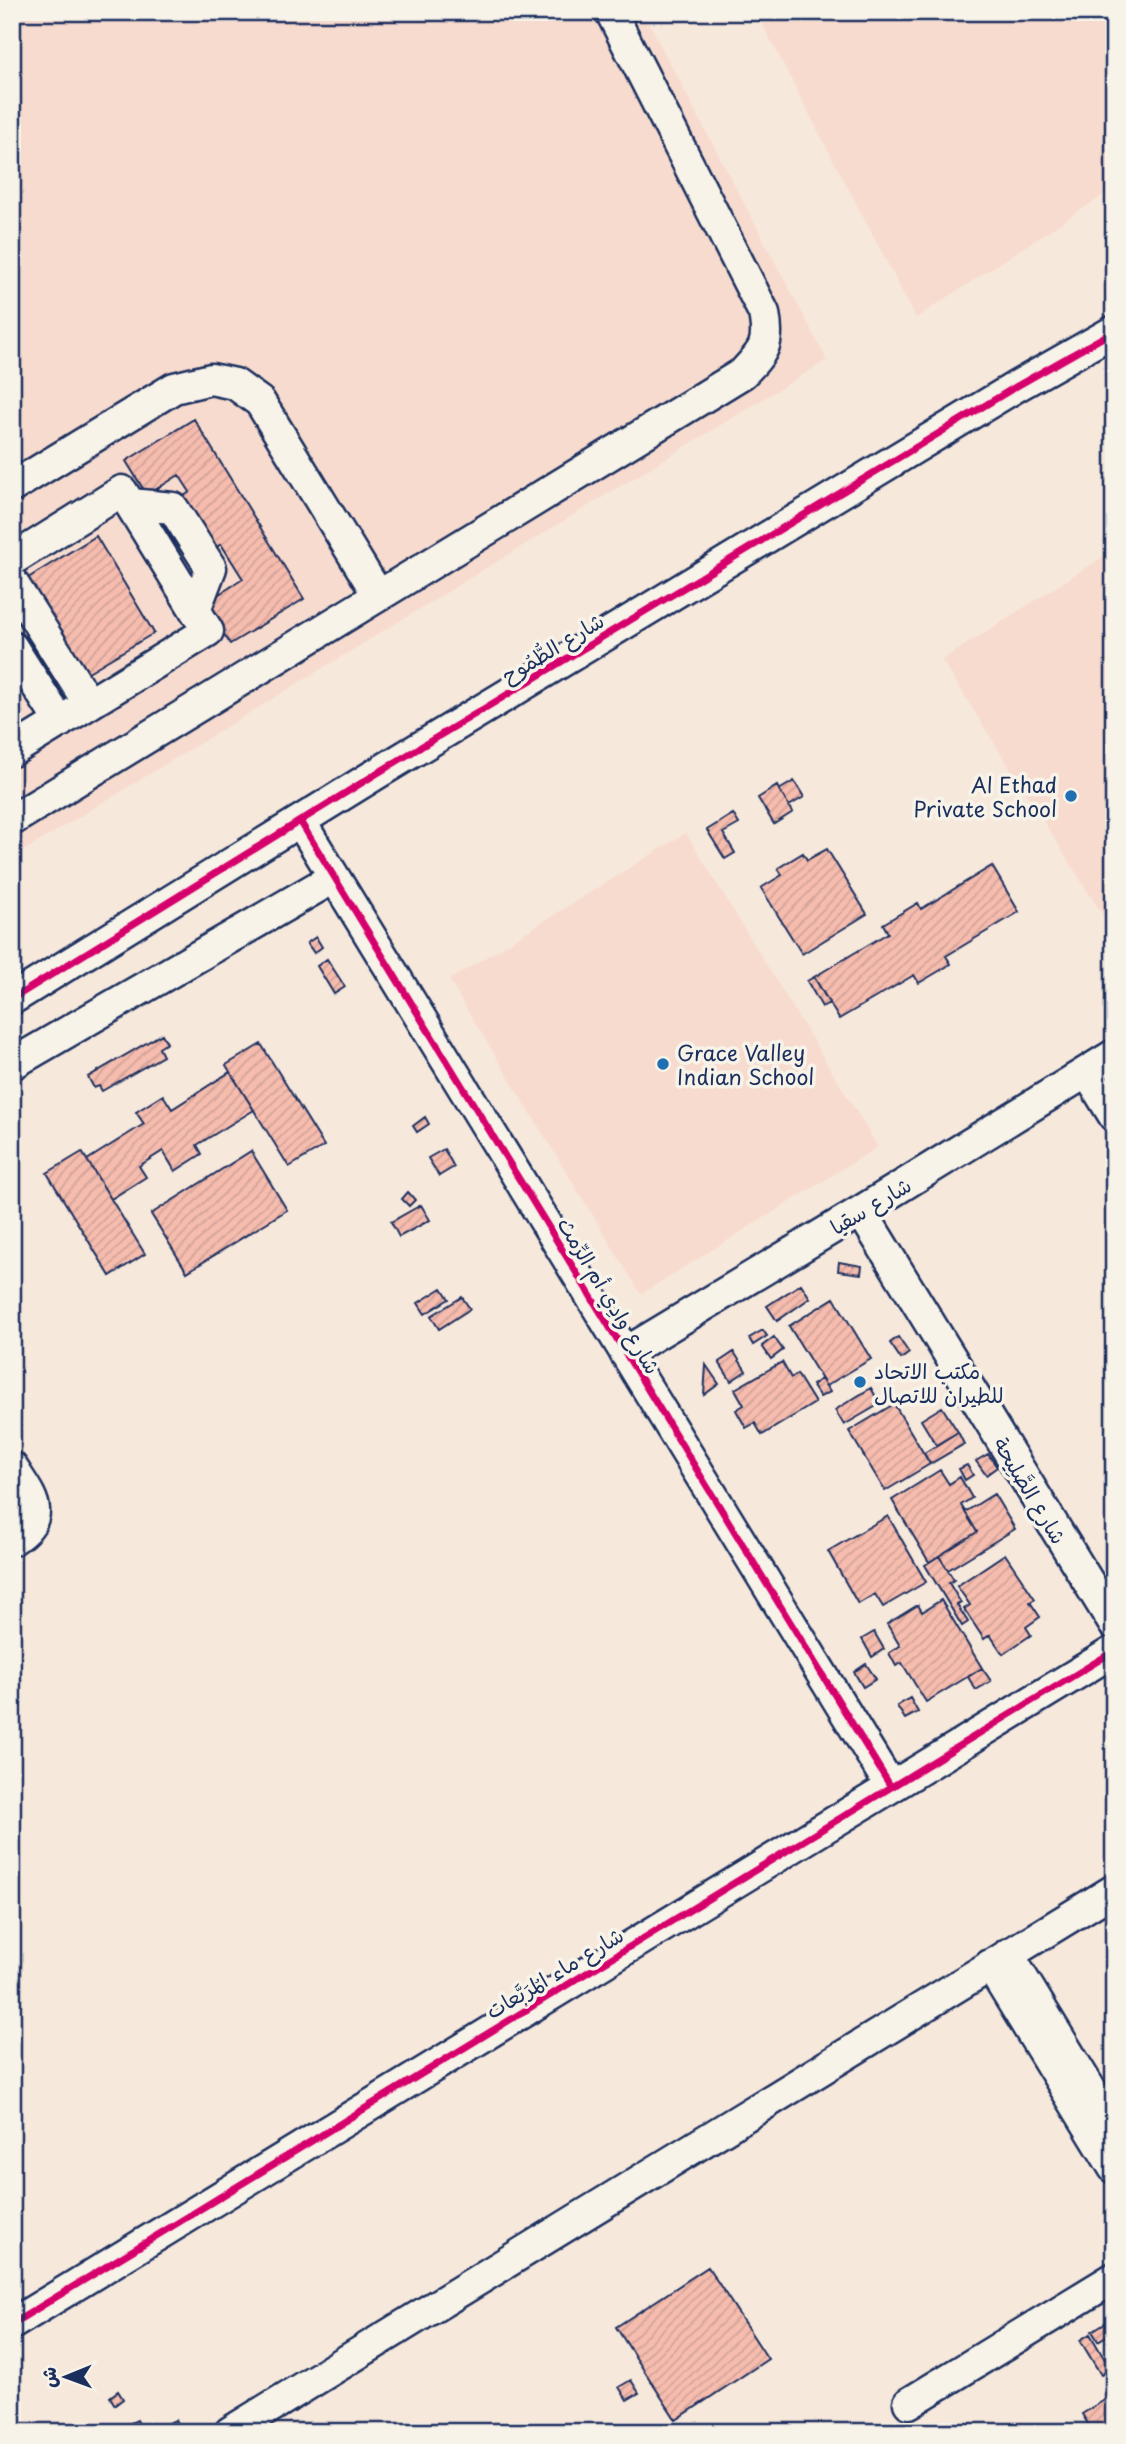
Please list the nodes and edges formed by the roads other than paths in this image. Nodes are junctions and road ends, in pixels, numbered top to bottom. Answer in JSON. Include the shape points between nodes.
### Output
{"nodes":[{"id":1,"x":611,"y":12,"type":"edge"},
{"id":2,"x":1113,"y":332,"type":"edge"},
{"id":3,"x":12,"y":487,"type":"edge"},
{"id":4,"x":12,"y":560,"type":"edge"},
{"id":5,"x":12,"y":582,"type":"edge"},
{"id":6,"x":378,"y":595,"type":"junction"},
{"id":7,"x":12,"y":647,"type":"edge"},
{"id":8,"x":89,"y":704,"type":"junction"},
{"id":9,"x":60,"y":722,"type":"junction"},
{"id":10,"x":12,"y":751,"type":"edge"},
{"id":11,"x":12,"y":820,"type":"edge"},
{"id":12,"x":300,"y":821,"type":"junction"},
{"id":13,"x":333,"y":878,"type":"junction"},
{"id":14,"x":12,"y":999,"type":"edge"},
{"id":15,"x":1114,"y":1055,"type":"edge"},
{"id":16,"x":12,"y":1064,"type":"edge"},
{"id":17,"x":1087,"y":1072,"type":"junction"},
{"id":18,"x":1114,"y":1115,"type":"edge"},
{"id":19,"x":861,"y":1212,"type":"junction"},
{"id":20,"x":625,"y":1353,"type":"junction"},
{"id":21,"x":14,"y":1473,"type":"edge"},
{"id":22,"x":12,"y":1539,"type":"edge"},
{"id":23,"x":1114,"y":1624,"type":"edge"},
{"id":24,"x":1114,"y":1651,"type":"edge"},
{"id":25,"x":891,"y":1787,"type":"junction"},
{"id":26,"x":1114,"y":1890,"type":"edge"},
{"id":27,"x":999,"y":1960,"type":"junction"},
{"id":28,"x":1114,"y":2128,"type":"edge"},
{"id":29,"x":1114,"y":2168,"type":"edge"},
{"id":30,"x":1114,"y":2278,"type":"edge"},
{"id":31,"x":12,"y":2323,"type":"edge"},
{"id":32,"x":909,"y":2403,"type":"dead end"},
{"id":33,"x":263,"y":2423,"type":"edge"},
{"id":34,"x":230,"y":2432,"type":"edge"}],
"edges":[{"from":1,"to":6,"type":"street","via":[[764,313],[768,334],[762,353],[743,373]]},
{"from":2,"to":12,"type":"street","name":"شارع الطُّمُوح"},
{"from":3,"to":6,"type":"street","via":[[174,388],[211,379],[235,384],[260,402]]},
{"from":4,"to":8,"type":"street","via":[[122,491],[208,631]]},
{"from":5,"to":8,"type":"street"},
{"from":6,"to":11,"type":"street"},
{"from":7,"to":9,"type":"street"},
{"from":8,"to":9,"type":"street"},
{"from":9,"to":10,"type":"street"},
{"from":12,"to":13,"type":"street","name":"شارع وادِي أم الرِّمث"},
{"from":12,"to":14,"type":"street","name":"شارع الطُّمُوح"},
{"from":13,"to":16,"type":"street"},
{"from":13,"to":20,"type":"street","name":"شارع وادِي أم الرِّمث"},
{"from":15,"to":17,"type":"street","name":"شارع سقيا"},
{"from":17,"to":18,"type":"street"},
{"from":17,"to":19,"type":"street","name":"شارع سقيا"},
{"from":19,"to":20,"type":"street","name":"شارع سقيا"},
{"from":19,"to":23,"type":"street","name":"شارع الصَّلِيحة"},
{"from":20,"to":25,"type":"street","name":"شارع وادِي أم الرِّمث"},
{"from":21,"to":22,"type":"street","via":[[33,1501],[35,1515],[29,1528]]},
{"from":24,"to":25,"type":"street","name":"شارع ماء المُرَبَّعات"},
{"from":25,"to":31,"type":"street","name":"شارع ماء المُرَبَّعات"},
{"from":26,"to":27,"type":"street"},
{"from":27,"to":28,"type":"street"},
{"from":27,"to":29,"type":"street"},
{"from":27,"to":33,"type":"street"},
{"from":30,"to":32,"type":"street"},
{"from":33,"to":34,"type":"street"}]}
